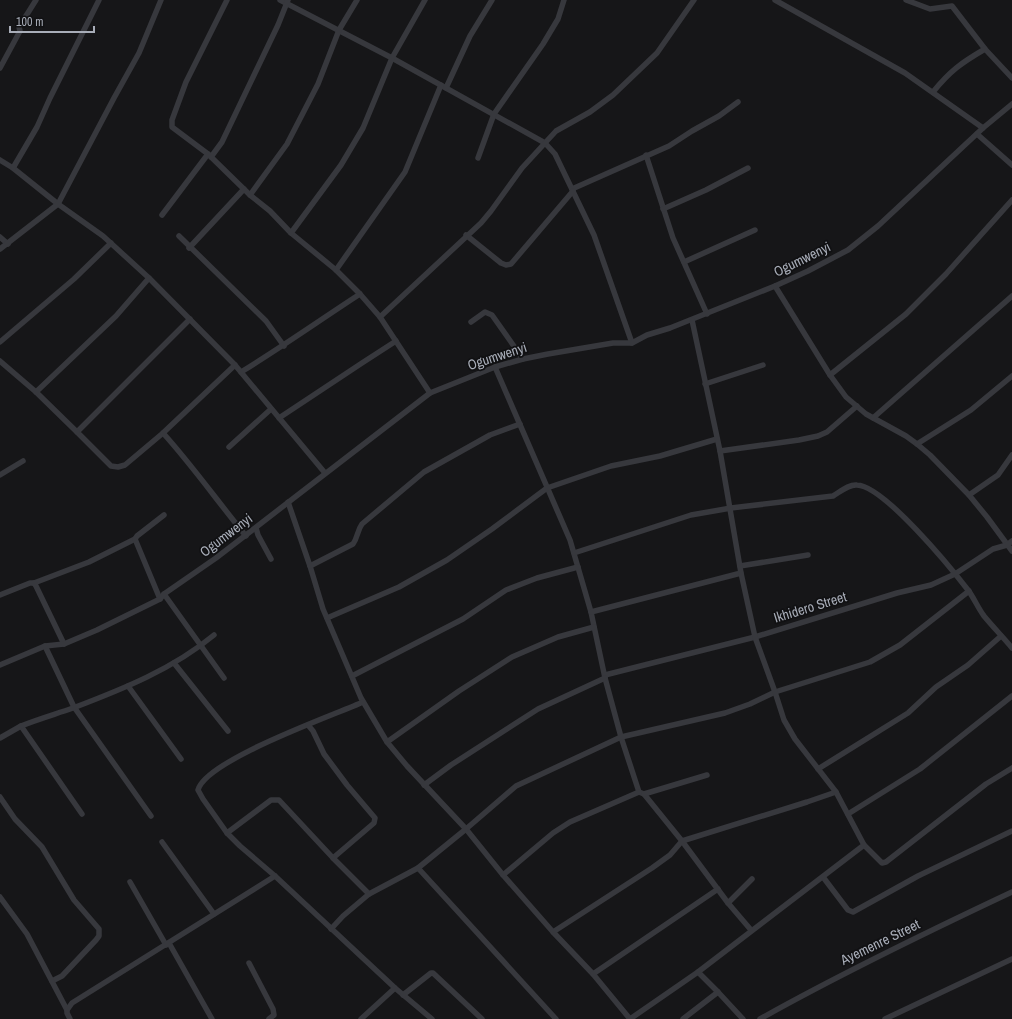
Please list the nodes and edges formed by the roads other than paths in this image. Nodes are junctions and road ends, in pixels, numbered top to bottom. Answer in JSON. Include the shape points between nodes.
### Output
{"nodes":[{"id":1,"x":36,"y":0,"type":"edge"},
{"id":2,"x":99,"y":0,"type":"edge"},
{"id":3,"x":161,"y":0,"type":"edge"},
{"id":4,"x":227,"y":0,"type":"edge"},
{"id":5,"x":280,"y":0,"type":"edge"},
{"id":6,"x":357,"y":0,"type":"edge"},
{"id":7,"x":425,"y":0,"type":"edge"},
{"id":8,"x":492,"y":0,"type":"edge"},
{"id":9,"x":564,"y":0,"type":"edge"},
{"id":10,"x":694,"y":0,"type":"edge"},
{"id":11,"x":775,"y":0,"type":"edge"},
{"id":12,"x":906,"y":0,"type":"edge"},
{"id":13,"x":287,"y":2,"type":"edge"},
{"id":14,"x":339,"y":30,"type":"junction"},
{"id":15,"x":985,"y":49,"type":"junction"},
{"id":16,"x":392,"y":58,"type":"junction"},
{"id":17,"x":0,"y":68,"type":"edge"},
{"id":18,"x":1012,"y":78,"type":"edge"},
{"id":19,"x":441,"y":85,"type":"junction"},
{"id":20,"x":446,"y":88,"type":"junction"},
{"id":21,"x":933,"y":92,"type":"junction"},
{"id":22,"x":738,"y":102,"type":"dead end"},
{"id":23,"x":1012,"y":104,"type":"edge"},
{"id":24,"x":494,"y":114,"type":"junction"},
{"id":25,"x":983,"y":128,"type":"junction"},
{"id":26,"x":977,"y":134,"type":"junction"},
{"id":27,"x":545,"y":143,"type":"junction"},
{"id":28,"x":646,"y":155,"type":"junction"},
{"id":29,"x":209,"y":156,"type":"junction"},
{"id":30,"x":478,"y":158,"type":"dead end"},
{"id":31,"x":0,"y":160,"type":"edge"},
{"id":32,"x":1012,"y":165,"type":"edge"},
{"id":33,"x":13,"y":168,"type":"junction"},
{"id":34,"x":748,"y":168,"type":"dead end"},
{"id":35,"x":244,"y":190,"type":"junction"},
{"id":36,"x":572,"y":190,"type":"junction"},
{"id":37,"x":250,"y":195,"type":"junction"},
{"id":38,"x":1012,"y":200,"type":"edge"},
{"id":39,"x":58,"y":204,"type":"junction"},
{"id":40,"x":663,"y":209,"type":"junction"},
{"id":41,"x":162,"y":215,"type":"dead end"},
{"id":42,"x":755,"y":230,"type":"dead end"},
{"id":43,"x":291,"y":233,"type":"junction"},
{"id":44,"x":466,"y":235,"type":"junction"},
{"id":45,"x":179,"y":236,"type":"dead end"},
{"id":46,"x":0,"y":238,"type":"edge"},
{"id":47,"x":111,"y":243,"type":"junction"},
{"id":48,"x":8,"y":244,"type":"junction"},
{"id":49,"x":189,"y":248,"type":"junction"},
{"id":50,"x":0,"y":249,"type":"edge"},
{"id":51,"x":684,"y":262,"type":"junction"},
{"id":52,"x":336,"y":270,"type":"junction"},
{"id":53,"x":148,"y":278,"type":"junction"},
{"id":54,"x":775,"y":286,"type":"junction"},
{"id":55,"x":360,"y":294,"type":"junction"},
{"id":56,"x":1012,"y":296,"type":"edge"},
{"id":57,"x":707,"y":314,"type":"junction"},
{"id":58,"x":380,"y":317,"type":"junction"},
{"id":59,"x":190,"y":319,"type":"junction"},
{"id":60,"x":692,"y":320,"type":"junction"},
{"id":61,"x":471,"y":322,"type":"dead end"},
{"id":62,"x":396,"y":341,"type":"junction"},
{"id":63,"x":0,"y":342,"type":"edge"},
{"id":64,"x":632,"y":343,"type":"junction"},
{"id":65,"x":284,"y":346,"type":"junction"},
{"id":66,"x":523,"y":359,"type":"junction"},
{"id":67,"x":0,"y":361,"type":"edge"},
{"id":68,"x":234,"y":365,"type":"junction"},
{"id":69,"x":763,"y":365,"type":"dead end"},
{"id":70,"x":495,"y":367,"type":"junction"},
{"id":71,"x":241,"y":372,"type":"junction"},
{"id":72,"x":830,"y":375,"type":"junction"},
{"id":73,"x":1012,"y":376,"type":"edge"},
{"id":74,"x":705,"y":384,"type":"junction"},
{"id":75,"x":36,"y":392,"type":"junction"},
{"id":76,"x":430,"y":393,"type":"junction"},
{"id":77,"x":857,"y":406,"type":"junction"},
{"id":78,"x":271,"y":409,"type":"junction"},
{"id":79,"x":279,"y":418,"type":"junction"},
{"id":80,"x":873,"y":418,"type":"junction"},
{"id":81,"x":520,"y":424,"type":"junction"},
{"id":82,"x":77,"y":432,"type":"junction"},
{"id":83,"x":163,"y":433,"type":"junction"},
{"id":84,"x":717,"y":439,"type":"junction"},
{"id":85,"x":917,"y":444,"type":"junction"},
{"id":86,"x":229,"y":447,"type":"dead end"},
{"id":87,"x":720,"y":452,"type":"junction"},
{"id":88,"x":1012,"y":455,"type":"edge"},
{"id":89,"x":23,"y":461,"type":"dead end"},
{"id":90,"x":325,"y":473,"type":"junction"},
{"id":91,"x":0,"y":475,"type":"edge"},
{"id":92,"x":547,"y":488,"type":"junction"},
{"id":93,"x":968,"y":494,"type":"junction"},
{"id":94,"x":288,"y":502,"type":"junction"},
{"id":95,"x":731,"y":508,"type":"junction"},
{"id":96,"x":164,"y":515,"type":"dead end"},
{"id":97,"x":256,"y":528,"type":"junction"},
{"id":98,"x":246,"y":536,"type":"junction"},
{"id":99,"x":136,"y":539,"type":"junction"},
{"id":100,"x":1012,"y":541,"type":"edge"},
{"id":101,"x":1007,"y":545,"type":"junction"},
{"id":102,"x":1012,"y":551,"type":"edge"},
{"id":103,"x":574,"y":553,"type":"junction"},
{"id":104,"x":808,"y":555,"type":"dead end"},
{"id":105,"x":271,"y":559,"type":"dead end"},
{"id":106,"x":310,"y":566,"type":"junction"},
{"id":107,"x":740,"y":566,"type":"junction"},
{"id":108,"x":578,"y":568,"type":"junction"},
{"id":109,"x":741,"y":573,"type":"junction"},
{"id":110,"x":955,"y":574,"type":"junction"},
{"id":111,"x":34,"y":583,"type":"junction"},
{"id":112,"x":969,"y":591,"type":"junction"},
{"id":113,"x":0,"y":595,"type":"edge"},
{"id":114,"x":162,"y":596,"type":"junction"},
{"id":115,"x":591,"y":612,"type":"junction"},
{"id":116,"x":327,"y":618,"type":"junction"},
{"id":117,"x":594,"y":627,"type":"junction"},
{"id":118,"x":214,"y":634,"type":"dead end"},
{"id":119,"x":1001,"y":636,"type":"junction"},
{"id":120,"x":755,"y":637,"type":"junction"},
{"id":121,"x":64,"y":644,"type":"junction"},
{"id":122,"x":45,"y":646,"type":"junction"},
{"id":123,"x":200,"y":646,"type":"junction"},
{"id":124,"x":1012,"y":648,"type":"edge"},
{"id":125,"x":174,"y":663,"type":"junction"},
{"id":126,"x":0,"y":665,"type":"edge"},
{"id":127,"x":352,"y":676,"type":"junction"},
{"id":128,"x":605,"y":676,"type":"junction"},
{"id":129,"x":224,"y":678,"type":"dead end"},
{"id":130,"x":128,"y":686,"type":"junction"},
{"id":131,"x":775,"y":692,"type":"junction"},
{"id":132,"x":1012,"y":696,"type":"edge"},
{"id":133,"x":363,"y":702,"type":"junction"},
{"id":134,"x":74,"y":708,"type":"junction"},
{"id":135,"x":308,"y":725,"type":"junction"},
{"id":136,"x":21,"y":726,"type":"junction"},
{"id":137,"x":228,"y":731,"type":"dead end"},
{"id":138,"x":621,"y":737,"type":"junction"},
{"id":139,"x":0,"y":738,"type":"edge"},
{"id":140,"x":387,"y":742,"type":"junction"},
{"id":141,"x":181,"y":758,"type":"dead end"},
{"id":142,"x":1012,"y":768,"type":"edge"},
{"id":143,"x":818,"y":769,"type":"junction"},
{"id":144,"x":707,"y":775,"type":"dead end"},
{"id":145,"x":424,"y":785,"type":"junction"},
{"id":146,"x":836,"y":792,"type":"junction"},
{"id":147,"x":642,"y":793,"type":"junction"},
{"id":148,"x":0,"y":797,"type":"edge"},
{"id":149,"x":82,"y":814,"type":"dead end"},
{"id":150,"x":848,"y":814,"type":"junction"},
{"id":151,"x":151,"y":816,"type":"dead end"},
{"id":152,"x":466,"y":829,"type":"junction"},
{"id":153,"x":1012,"y":831,"type":"edge"},
{"id":154,"x":227,"y":833,"type":"junction"},
{"id":155,"x":682,"y":841,"type":"junction"},
{"id":156,"x":162,"y":842,"type":"dead end"},
{"id":157,"x":864,"y":845,"type":"junction"},
{"id":158,"x":333,"y":858,"type":"junction"},
{"id":159,"x":418,"y":868,"type":"junction"},
{"id":160,"x":503,"y":875,"type":"junction"},
{"id":161,"x":275,"y":876,"type":"junction"},
{"id":162,"x":823,"y":877,"type":"junction"},
{"id":163,"x":752,"y":879,"type":"dead end"},
{"id":164,"x":130,"y":882,"type":"dead end"},
{"id":165,"x":718,"y":889,"type":"junction"},
{"id":166,"x":1012,"y":892,"type":"edge"},
{"id":167,"x":369,"y":894,"type":"junction"},
{"id":168,"x":0,"y":897,"type":"edge"},
{"id":169,"x":728,"y":903,"type":"junction"},
{"id":170,"x":214,"y":914,"type":"junction"},
{"id":171,"x":331,"y":929,"type":"junction"},
{"id":172,"x":751,"y":930,"type":"junction"},
{"id":173,"x":552,"y":932,"type":"junction"},
{"id":174,"x":167,"y":944,"type":"junction"},
{"id":175,"x":1012,"y":959,"type":"edge"},
{"id":176,"x":249,"y":963,"type":"dead end"},
{"id":177,"x":698,"y":972,"type":"junction"},
{"id":178,"x":593,"y":974,"type":"junction"},
{"id":179,"x":52,"y":981,"type":"junction"},
{"id":180,"x":395,"y":988,"type":"junction"},
{"id":181,"x":718,"y":992,"type":"junction"},
{"id":182,"x":403,"y":995,"type":"junction"},
{"id":183,"x":67,"y":1010,"type":"junction"},
{"id":184,"x":70,"y":1019,"type":"edge"},
{"id":185,"x":212,"y":1019,"type":"edge"},
{"id":186,"x":269,"y":1019,"type":"edge"},
{"id":187,"x":361,"y":1019,"type":"edge"},
{"id":188,"x":432,"y":1019,"type":"edge"},
{"id":189,"x":482,"y":1019,"type":"edge"},
{"id":190,"x":556,"y":1019,"type":"edge"},
{"id":191,"x":630,"y":1019,"type":"edge"},
{"id":192,"x":683,"y":1019,"type":"edge"},
{"id":193,"x":743,"y":1019,"type":"edge"},
{"id":194,"x":760,"y":1019,"type":"edge"},
{"id":195,"x":885,"y":1019,"type":"edge"}],
"edges":[{"from":1,"to":17,"type":"street","via":[[19,27],[20,30]]},
{"from":2,"to":33,"type":"street","via":[[37,127]]},
{"from":3,"to":39,"type":"street","via":[[139,53]]},
{"from":4,"to":29,"type":"street","via":[[186,82],[172,120],[172,127],[177,132]]},
{"from":5,"to":13,"type":"street"},
{"from":6,"to":14,"type":"street"},
{"from":7,"to":16,"type":"street"},
{"from":8,"to":20,"type":"street","via":[[470,36]]},
{"from":9,"to":24,"type":"street","via":[[558,19],[543,44]]},
{"from":10,"to":27,"type":"street","via":[[657,53],[621,89],[590,112],[556,131]]},
{"from":11,"to":21,"type":"street","via":[[905,73]]},
{"from":12,"to":15,"type":"street","via":[[930,9],[952,6]]},
{"from":13,"to":14,"type":"street"},
{"from":13,"to":29,"type":"street","via":[[222,142]]},
{"from":14,"to":16,"type":"street"},
{"from":14,"to":37,"type":"street","via":[[318,84],[287,144]]},
{"from":15,"to":18,"type":"street"},
{"from":15,"to":21,"type":"street","via":[[959,64],[944,77]]},
{"from":16,"to":19,"type":"street"},
{"from":16,"to":43,"type":"street","via":[[363,128],[341,165]]},
{"from":19,"to":20,"type":"street"},
{"from":19,"to":52,"type":"street","via":[[406,172]]},
{"from":20,"to":24,"type":"street"},
{"from":21,"to":25,"type":"street"},
{"from":22,"to":28,"type":"street","via":[[668,146]]},
{"from":23,"to":25,"type":"street","name":"Ogumwenyi"},
{"from":24,"to":27,"type":"street"},
{"from":24,"to":30,"type":"street"},
{"from":25,"to":26,"type":"street","name":"Ogumwenyi"},
{"from":26,"to":32,"type":"street"},
{"from":26,"to":54,"type":"street","name":"Ogumwenyi","via":[[878,226],[848,250]]},
{"from":27,"to":36,"type":"street","via":[[555,154]]},
{"from":27,"to":44,"type":"street","via":[[522,168],[491,211]]},
{"from":28,"to":36,"type":"street"},
{"from":28,"to":40,"type":"street"},
{"from":29,"to":35,"type":"street"},
{"from":29,"to":41,"type":"street"},
{"from":31,"to":33,"type":"street"},
{"from":33,"to":39,"type":"street"},
{"from":34,"to":40,"type":"street"},
{"from":35,"to":37,"type":"street"},
{"from":35,"to":49,"type":"street"},
{"from":36,"to":44,"type":"street","via":[[510,264],[501,263]]},
{"from":36,"to":64,"type":"street","via":[[594,235]]},
{"from":37,"to":43,"type":"street"},
{"from":38,"to":72,"type":"street","via":[[946,274],[906,314]]},
{"from":39,"to":47,"type":"street"},
{"from":39,"to":48,"type":"street"},
{"from":40,"to":51,"type":"street"},
{"from":42,"to":51,"type":"street"},
{"from":43,"to":52,"type":"street"},
{"from":44,"to":58,"type":"street"},
{"from":45,"to":49,"type":"street"},
{"from":46,"to":48,"type":"street"},
{"from":47,"to":53,"type":"street"},
{"from":47,"to":63,"type":"street","via":[[74,279]]},
{"from":48,"to":50,"type":"street"},
{"from":49,"to":65,"type":"street","via":[[266,321]]},
{"from":51,"to":57,"type":"street"},
{"from":52,"to":55,"type":"street"},
{"from":53,"to":59,"type":"street"},
{"from":53,"to":75,"type":"street","via":[[116,316]]},
{"from":54,"to":57,"type":"street","name":"Ogumwenyi"},
{"from":54,"to":72,"type":"street"},
{"from":55,"to":58,"type":"street"},
{"from":55,"to":65,"type":"street"},
{"from":56,"to":80,"type":"street"},
{"from":57,"to":60,"type":"street","name":"Ogumwenyi"},
{"from":58,"to":62,"type":"street"},
{"from":59,"to":68,"type":"street"},
{"from":59,"to":82,"type":"street"},
{"from":60,"to":64,"type":"street","name":"Ogumwenyi","via":[[647,335]]},
{"from":60,"to":74,"type":"street"},
{"from":61,"to":66,"type":"street","via":[[485,312],[492,315]]},
{"from":62,"to":76,"type":"street"},
{"from":62,"to":79,"type":"street"},
{"from":64,"to":66,"type":"street","name":"Ogumwenyi","via":[[613,343]]},
{"from":65,"to":71,"type":"street"},
{"from":66,"to":70,"type":"street","name":"Ogumwenyi"},
{"from":67,"to":75,"type":"street"},
{"from":68,"to":71,"type":"street"},
{"from":68,"to":83,"type":"street"},
{"from":69,"to":74,"type":"street"},
{"from":70,"to":76,"type":"street","name":"Ogumwenyi"},
{"from":70,"to":81,"type":"street"},
{"from":71,"to":78,"type":"street"},
{"from":72,"to":77,"type":"street","via":[[846,397]]},
{"from":73,"to":85,"type":"street","via":[[971,410]]},
{"from":74,"to":84,"type":"street"},
{"from":75,"to":82,"type":"street"},
{"from":76,"to":90,"type":"street","name":"Ogumwenyi"},
{"from":77,"to":80,"type":"street"},
{"from":77,"to":87,"type":"street","via":[[832,428],[818,436]]},
{"from":78,"to":79,"type":"street"},
{"from":78,"to":86,"type":"street"},
{"from":79,"to":90,"type":"street"},
{"from":80,"to":85,"type":"street"},
{"from":81,"to":92,"type":"street"},
{"from":81,"to":106,"type":"street","via":[[490,435],[424,472],[362,524],[353,544]]},
{"from":82,"to":83,"type":"street","via":[[111,466],[118,467],[125,465]]},
{"from":83,"to":98,"type":"street"},
{"from":84,"to":87,"type":"street"},
{"from":84,"to":92,"type":"street","via":[[660,456],[611,466]]},
{"from":85,"to":93,"type":"street"},
{"from":87,"to":95,"type":"street"},
{"from":88,"to":93,"type":"street","via":[[998,475]]},
{"from":89,"to":91,"type":"street"},
{"from":90,"to":94,"type":"street","name":"Ogumwenyi"},
{"from":92,"to":103,"type":"street"},
{"from":92,"to":116,"type":"street","via":[[447,560],[399,587]]},
{"from":93,"to":101,"type":"street"},
{"from":94,"to":97,"type":"street","name":"Ogumwenyi"},
{"from":94,"to":106,"type":"street"},
{"from":95,"to":103,"type":"street","via":[[691,515]]},
{"from":95,"to":107,"type":"street"},
{"from":95,"to":110,"type":"street","via":[[833,496],[855,484],[860,485],[880,495],[926,539]]},
{"from":96,"to":99,"type":"street"},
{"from":97,"to":98,"type":"street","name":"Ogumwenyi"},
{"from":97,"to":105,"type":"street"},
{"from":98,"to":114,"type":"street","name":"Ogumwenyi"},
{"from":99,"to":111,"type":"street","via":[[89,562]]},
{"from":99,"to":114,"type":"street"},
{"from":100,"to":101,"type":"street","name":"Ikhidero Street"},
{"from":101,"to":102,"type":"street"},
{"from":101,"to":110,"type":"street","name":"Ikhidero Street","via":[[993,549]]},
{"from":103,"to":108,"type":"street"},
{"from":104,"to":107,"type":"street"},
{"from":106,"to":116,"type":"street"},
{"from":107,"to":109,"type":"street"},
{"from":108,"to":115,"type":"street"},
{"from":108,"to":127,"type":"street","via":[[537,578],[506,590],[463,619]]},
{"from":109,"to":115,"type":"street"},
{"from":109,"to":120,"type":"street"},
{"from":110,"to":112,"type":"street"},
{"from":110,"to":120,"type":"street","name":"Ikhidero Street","via":[[931,585]]},
{"from":111,"to":113,"type":"street"},
{"from":111,"to":121,"type":"street"},
{"from":112,"to":119,"type":"street","via":[[983,615]]},
{"from":112,"to":131,"type":"street","via":[[900,645],[870,662]]},
{"from":114,"to":121,"type":"street","name":"Ogumwenyi"},
{"from":114,"to":123,"type":"street"},
{"from":115,"to":117,"type":"street"},
{"from":116,"to":127,"type":"street"},
{"from":117,"to":128,"type":"street"},
{"from":117,"to":140,"type":"street","via":[[558,637],[512,657]]},
{"from":118,"to":123,"type":"street"},
{"from":119,"to":124,"type":"street"},
{"from":119,"to":143,"type":"street","via":[[968,665],[936,687],[908,713]]},
{"from":120,"to":128,"type":"street","name":"Ikhidero Street"},
{"from":120,"to":131,"type":"street"},
{"from":121,"to":122,"type":"street","name":"Ogumwenyi"},
{"from":122,"to":126,"type":"street","name":"Ogumwenyi"},
{"from":122,"to":134,"type":"street"},
{"from":123,"to":125,"type":"street"},
{"from":123,"to":129,"type":"street"},
{"from":125,"to":130,"type":"street"},
{"from":125,"to":137,"type":"street"},
{"from":127,"to":133,"type":"street"},
{"from":128,"to":138,"type":"street"},
{"from":128,"to":145,"type":"street","name":"Ikhidero Street","via":[[538,709]]},
{"from":130,"to":134,"type":"street"},
{"from":130,"to":141,"type":"street"},
{"from":131,"to":138,"type":"street","via":[[725,713]]},
{"from":131,"to":143,"type":"street","via":[[784,720]]},
{"from":132,"to":150,"type":"street","via":[[920,769]]},
{"from":133,"to":135,"type":"street"},
{"from":133,"to":140,"type":"street"},
{"from":134,"to":136,"type":"street"},
{"from":134,"to":151,"type":"street"},
{"from":135,"to":154,"type":"street","via":[[254,748],[210,774],[199,786],[200,794]]},
{"from":135,"to":158,"type":"street","via":[[346,785],[375,818],[374,823]]},
{"from":136,"to":139,"type":"street"},
{"from":136,"to":149,"type":"street"},
{"from":138,"to":147,"type":"street"},
{"from":138,"to":152,"type":"street","via":[[516,786]]},
{"from":140,"to":145,"type":"street"},
{"from":142,"to":157,"type":"street","via":[[986,784],[886,862],[882,863]]},
{"from":143,"to":146,"type":"street"},
{"from":144,"to":147,"type":"street"},
{"from":145,"to":152,"type":"street"},
{"from":146,"to":150,"type":"street"},
{"from":146,"to":155,"type":"street"},
{"from":147,"to":155,"type":"street"},
{"from":147,"to":160,"type":"street","via":[[570,822]]},
{"from":148,"to":179,"type":"street","via":[[16,820],[42,847],[74,900],[100,932],[100,936],[62,976]]},
{"from":150,"to":157,"type":"street"},
{"from":152,"to":159,"type":"street"},
{"from":152,"to":160,"type":"street"},
{"from":153,"to":162,"type":"street","via":[[918,876],[853,912],[848,910]]},
{"from":154,"to":158,"type":"street","via":[[271,800],[279,800]]},
{"from":154,"to":161,"type":"street"},
{"from":155,"to":165,"type":"street"},
{"from":155,"to":173,"type":"street","via":[[652,868]]},
{"from":156,"to":170,"type":"street"},
{"from":157,"to":162,"type":"street"},
{"from":158,"to":167,"type":"street"},
{"from":159,"to":167,"type":"street"},
{"from":159,"to":190,"type":"street"},
{"from":160,"to":173,"type":"street"},
{"from":161,"to":170,"type":"street"},
{"from":161,"to":171,"type":"street"},
{"from":162,"to":172,"type":"street"},
{"from":163,"to":169,"type":"street"},
{"from":164,"to":174,"type":"street"},
{"from":165,"to":169,"type":"street"},
{"from":165,"to":178,"type":"street"},
{"from":166,"to":194,"type":"street","name":"Ayemenre Street","via":[[852,969]]},
{"from":167,"to":171,"type":"street"},
{"from":168,"to":179,"type":"street","via":[[27,934]]},
{"from":169,"to":172,"type":"street"},
{"from":170,"to":174,"type":"street"},
{"from":171,"to":180,"type":"street"},
{"from":172,"to":177,"type":"street"},
{"from":173,"to":178,"type":"street"},
{"from":174,"to":183,"type":"street","via":[[72,1003]]},
{"from":174,"to":185,"type":"street"},
{"from":175,"to":195,"type":"street"},
{"from":176,"to":186,"type":"street","via":[[273,1009],[274,1015]]},
{"from":177,"to":181,"type":"street"},
{"from":177,"to":191,"type":"street"},
{"from":178,"to":191,"type":"street"},
{"from":179,"to":183,"type":"street"},
{"from":180,"to":182,"type":"street"},
{"from":180,"to":187,"type":"street"},
{"from":181,"to":192,"type":"street"},
{"from":181,"to":193,"type":"street"},
{"from":182,"to":188,"type":"street"},
{"from":182,"to":189,"type":"street","via":[[433,973]]},
{"from":183,"to":184,"type":"street"}]}
